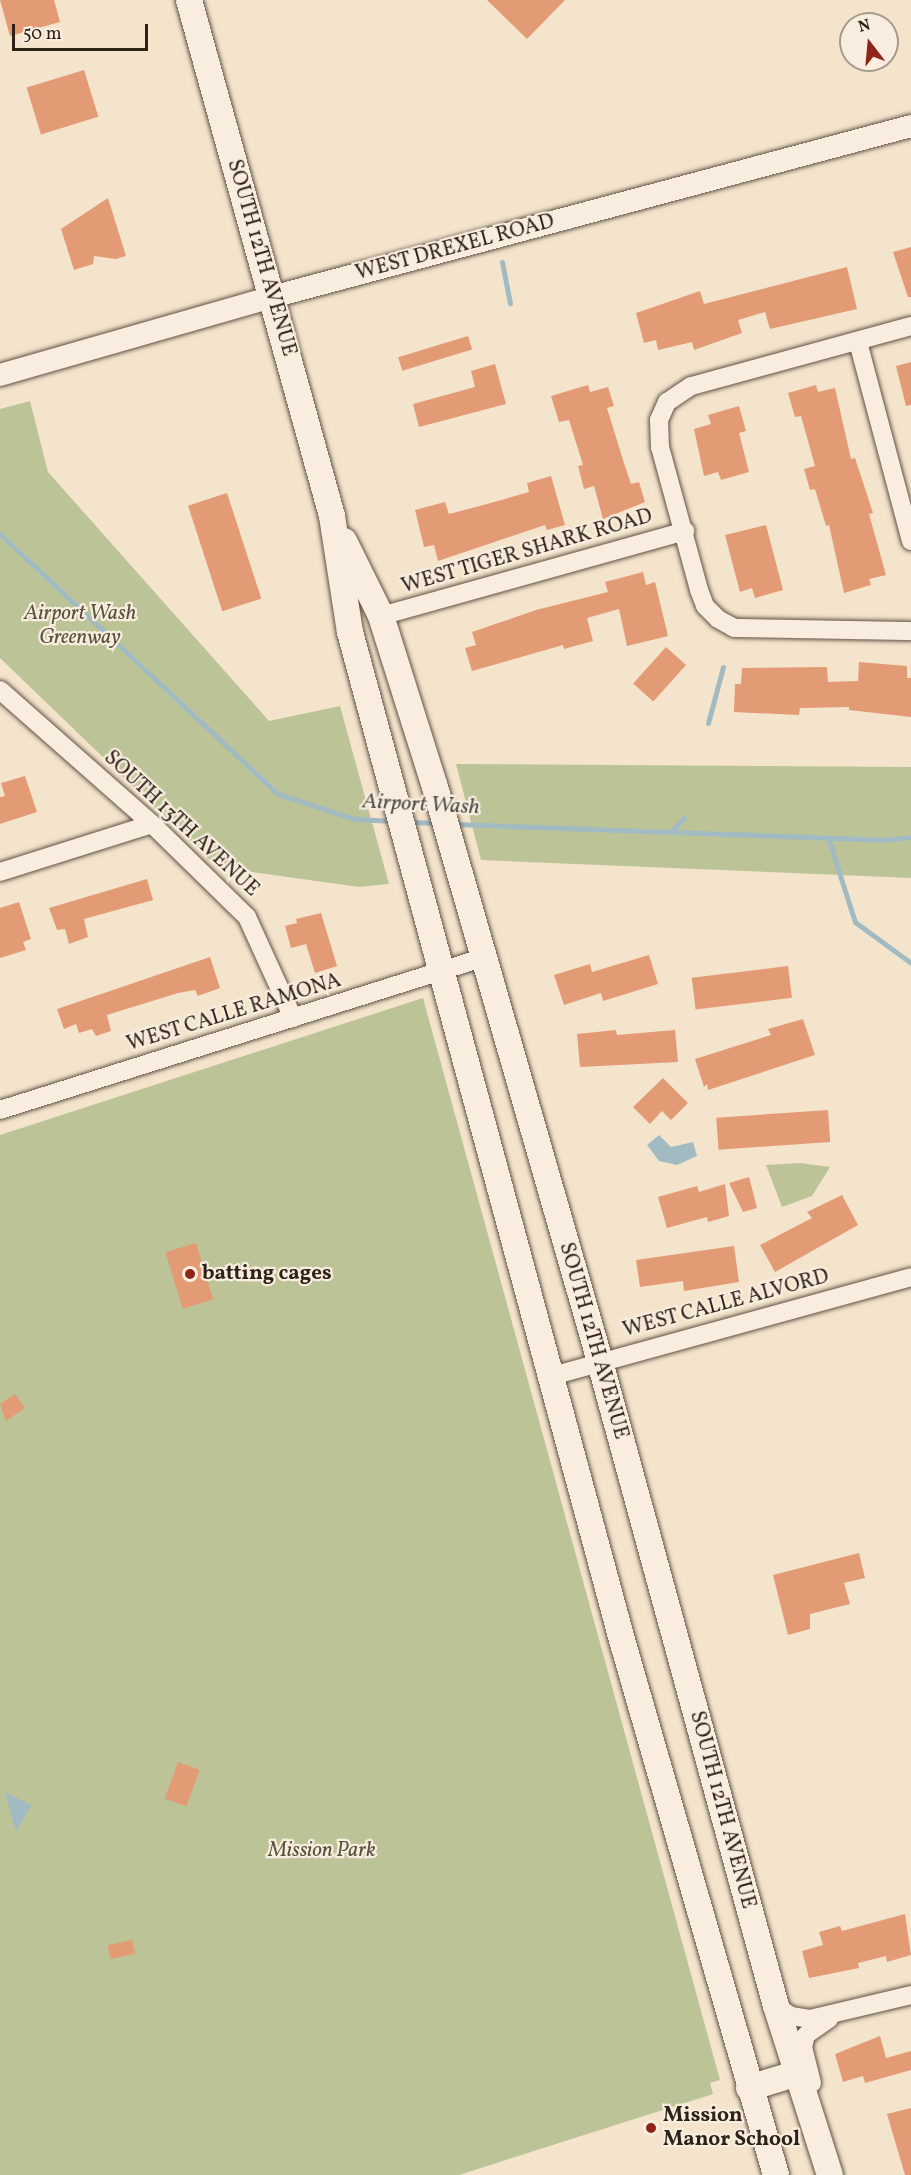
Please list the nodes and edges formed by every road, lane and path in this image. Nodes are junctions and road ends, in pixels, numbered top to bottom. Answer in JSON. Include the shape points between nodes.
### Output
{"nodes":[{"id":1,"x":189,"y":0,"type":"edge"},
{"id":2,"x":911,"y":126,"type":"edge"},
{"id":3,"x":272,"y":297,"type":"junction"},
{"id":4,"x":911,"y":326,"type":"edge"},
{"id":5,"x":858,"y":342,"type":"junction"},
{"id":6,"x":0,"y":375,"type":"edge"},
{"id":7,"x":332,"y":516,"type":"junction"},
{"id":8,"x":685,"y":531,"type":"junction"},
{"id":9,"x":911,"y":541,"type":"edge"},
{"id":10,"x":381,"y":616,"type":"junction"},
{"id":11,"x":911,"y":631,"type":"edge"},
{"id":12,"x":0,"y":690,"type":"edge"},
{"id":13,"x":152,"y":824,"type":"junction"},
{"id":14,"x":0,"y":872,"type":"edge"},
{"id":15,"x":482,"y":958,"type":"junction"},
{"id":16,"x":442,"y":972,"type":"junction"},
{"id":17,"x":293,"y":1018,"type":"junction"},
{"id":18,"x":0,"y":1110,"type":"edge"},
{"id":19,"x":911,"y":1276,"type":"edge"},
{"id":20,"x":600,"y":1361,"type":"junction"},
{"id":21,"x":552,"y":1376,"type":"junction"},
{"id":22,"x":911,"y":1995,"type":"edge"},
{"id":23,"x":776,"y":2006,"type":"junction"},
{"id":24,"x":835,"y":2016,"type":"junction"},
{"id":25,"x":798,"y":2073,"type":"junction"},
{"id":26,"x":749,"y":2088,"type":"junction"},
{"id":27,"x":812,"y":2117,"type":"junction"},
{"id":28,"x":776,"y":2175,"type":"edge"},
{"id":29,"x":830,"y":2175,"type":"edge"}],
"edges":[{"from":1,"to":3,"type":"main road","name":"SOUTH 12TH AVENUE"},
{"from":2,"to":3,"type":"street","name":"WEST DREXEL ROAD"},
{"from":3,"to":6,"type":"street","name":"WEST DREXEL ROAD"},
{"from":3,"to":7,"type":"main road","name":"SOUTH 12TH AVENUE"},
{"from":4,"to":5,"type":"street"},
{"from":5,"to":8,"type":"street","via":[[691,386],[663,400],[660,447]]},
{"from":5,"to":9,"type":"street"},
{"from":7,"to":10,"type":"main road","name":"SOUTH 12TH AVENUE"},
{"from":7,"to":16,"type":"main road","name":"SOUTH 12TH AVENUE","via":[[350,632]]},
{"from":8,"to":10,"type":"street","name":"WEST TIGER SHARK ROAD"},
{"from":8,"to":11,"type":"street","via":[[705,606],[734,628]]},
{"from":10,"to":15,"type":"main road","name":"SOUTH 12TH AVENUE","via":[[435,787]]},
{"from":12,"to":13,"type":"street","name":"SOUTH 13TH AVENUE"},
{"from":13,"to":14,"type":"street"},
{"from":13,"to":17,"type":"street","name":"SOUTH 13TH AVENUE","via":[[247,917]]},
{"from":15,"to":16,"type":"street","name":"WEST CALLE RAMONA"},
{"from":15,"to":20,"type":"main road","name":"SOUTH 12TH AVENUE"},
{"from":16,"to":17,"type":"street","name":"WEST CALLE RAMONA"},
{"from":16,"to":21,"type":"main road","name":"SOUTH 12TH AVENUE"},
{"from":17,"to":18,"type":"street","name":"WEST CALLE RAMONA"},
{"from":19,"to":20,"type":"street","name":"WEST CALLE ALVORD"},
{"from":20,"to":21,"type":"street","name":"WEST CALLE ALVORD"},
{"from":20,"to":23,"type":"main road","name":"SOUTH 12TH AVENUE"},
{"from":21,"to":26,"type":"main road","name":"SOUTH 12TH AVENUE"},
{"from":22,"to":24,"type":"street"},
{"from":23,"to":24,"type":"street","via":[[803,2018]]},
{"from":23,"to":25,"type":"main road","name":"SOUTH 12TH AVENUE"},
{"from":24,"to":27,"type":"street","via":[[806,2035],[803,2047],[815,2094]]},
{"from":25,"to":26,"type":"main road"},
{"from":25,"to":27,"type":"main road","name":"SOUTH 12TH AVENUE"},
{"from":26,"to":28,"type":"main road","name":"SOUTH 12TH AVENUE"},
{"from":27,"to":29,"type":"main road","name":"SOUTH 12TH AVENUE"}]}
